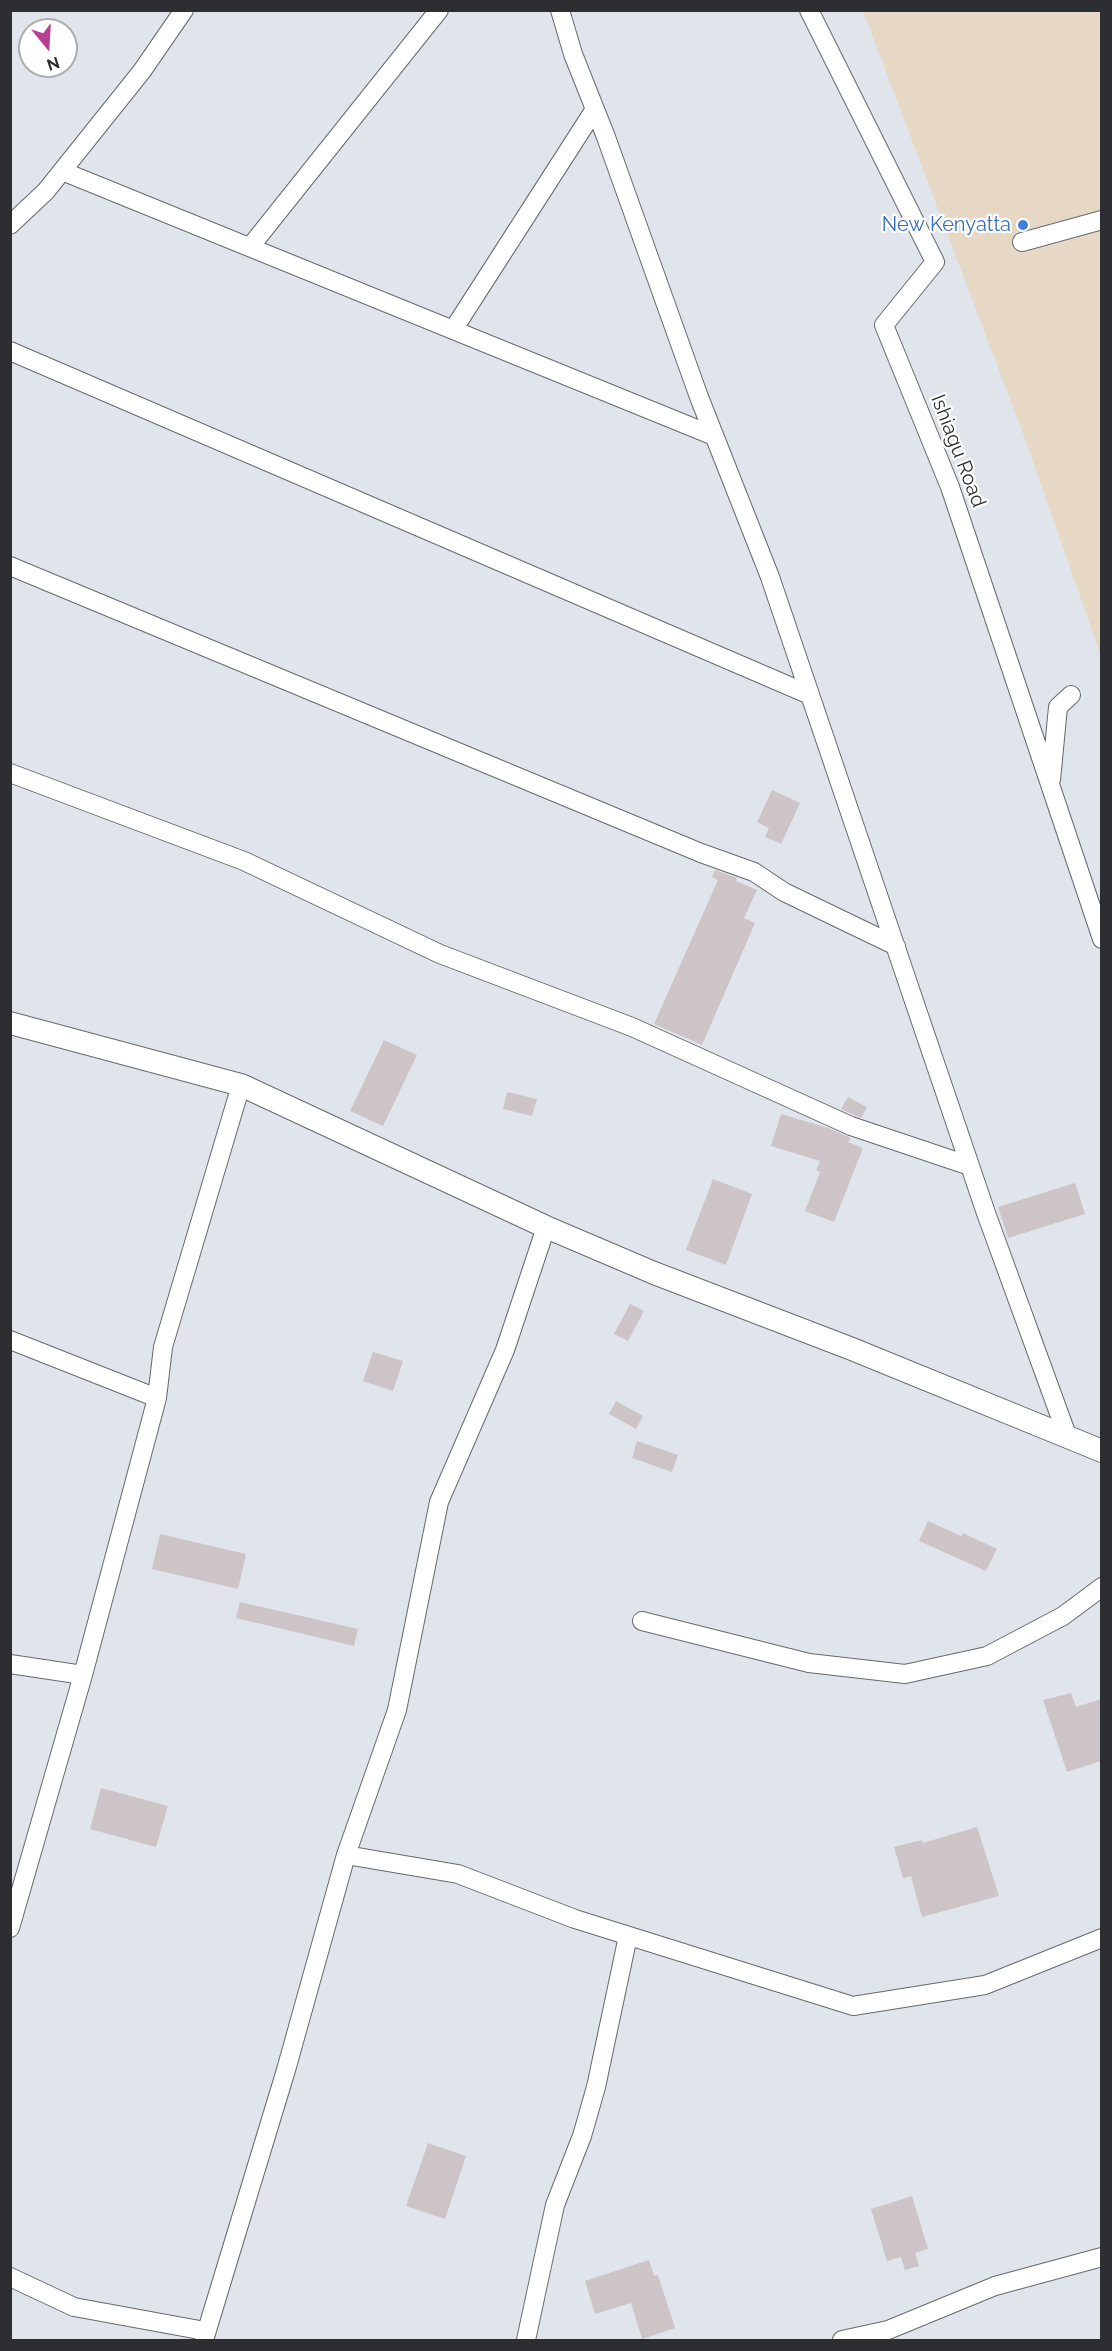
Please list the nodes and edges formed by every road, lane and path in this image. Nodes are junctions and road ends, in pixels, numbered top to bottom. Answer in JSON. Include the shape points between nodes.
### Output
{"nodes":[{"id":1,"x":184,"y":10,"type":"edge"},
{"id":2,"x":439,"y":10,"type":"edge"},
{"id":3,"x":560,"y":10,"type":"edge"},
{"id":4,"x":808,"y":10,"type":"edge"},
{"id":5,"x":595,"y":109,"type":"junction"},
{"id":6,"x":62,"y":171,"type":"junction"},
{"id":7,"x":1101,"y":220,"type":"edge"},
{"id":8,"x":10,"y":225,"type":"edge"},
{"id":9,"x":1022,"y":243,"type":"dead end"},
{"id":10,"x":250,"y":247,"type":"junction"},
{"id":11,"x":453,"y":330,"type":"junction"},
{"id":12,"x":10,"y":351,"type":"edge"},
{"id":13,"x":714,"y":435,"type":"junction"},
{"id":14,"x":10,"y":566,"type":"edge"},
{"id":15,"x":810,"y":695,"type":"junction"},
{"id":16,"x":1071,"y":695,"type":"dead end"},
{"id":17,"x":10,"y":773,"type":"edge"},
{"id":18,"x":1051,"y":788,"type":"junction"},
{"id":19,"x":1101,"y":939,"type":"edge"},
{"id":20,"x":896,"y":946,"type":"junction"},
{"id":21,"x":10,"y":1023,"type":"edge"},
{"id":22,"x":241,"y":1085,"type":"junction"},
{"id":23,"x":970,"y":1166,"type":"junction"},
{"id":24,"x":546,"y":1227,"type":"junction"},
{"id":25,"x":10,"y":1340,"type":"edge"},
{"id":26,"x":157,"y":1398,"type":"junction"},
{"id":27,"x":1068,"y":1438,"type":"junction"},
{"id":28,"x":1101,"y":1451,"type":"edge"},
{"id":29,"x":1101,"y":1587,"type":"edge"},
{"id":30,"x":642,"y":1621,"type":"dead end"},
{"id":31,"x":10,"y":1664,"type":"edge"},
{"id":32,"x":83,"y":1675,"type":"junction"},
{"id":33,"x":346,"y":1855,"type":"junction"},
{"id":34,"x":10,"y":1928,"type":"edge"},
{"id":35,"x":628,"y":1936,"type":"junction"},
{"id":36,"x":1101,"y":1938,"type":"edge"},
{"id":37,"x":1101,"y":2257,"type":"edge"},
{"id":38,"x":10,"y":2277,"type":"edge"},
{"id":39,"x":205,"y":2336,"type":"edge"},
{"id":40,"x":526,"y":2340,"type":"edge"},
{"id":41,"x":842,"y":2340,"type":"edge"}],
"edges":[{"from":1,"to":6,"type":"street","via":[[142,71]]},
{"from":2,"to":10,"type":"street"},
{"from":3,"to":5,"type":"street"},
{"from":4,"to":18,"type":"street","name":"Ishiagu Road","via":[[934,262],[884,326],[950,487]]},
{"from":5,"to":11,"type":"street"},
{"from":5,"to":13,"type":"street"},
{"from":6,"to":8,"type":"street"},
{"from":6,"to":10,"type":"street"},
{"from":7,"to":9,"type":"street"},
{"from":10,"to":11,"type":"street"},
{"from":11,"to":13,"type":"street"},
{"from":12,"to":15,"type":"street"},
{"from":13,"to":15,"type":"street","via":[[770,577]]},
{"from":14,"to":20,"type":"street","via":[[754,872],[784,892]]},
{"from":15,"to":20,"type":"street"},
{"from":16,"to":18,"type":"street","via":[[1058,707]]},
{"from":17,"to":23,"type":"street","via":[[244,861],[440,954],[632,1027],[851,1126]]},
{"from":18,"to":19,"type":"street","name":"Ishiagu Road"},
{"from":20,"to":23,"type":"street"},
{"from":21,"to":22,"type":"street"},
{"from":22,"to":24,"type":"street"},
{"from":22,"to":26,"type":"street","via":[[163,1347]]},
{"from":23,"to":27,"type":"street"},
{"from":24,"to":27,"type":"street"},
{"from":24,"to":33,"type":"street","via":[[505,1350],[439,1503],[397,1710]]},
{"from":25,"to":26,"type":"street"},
{"from":26,"to":32,"type":"street"},
{"from":27,"to":28,"type":"street"},
{"from":29,"to":30,"type":"street","via":[[1064,1616],[987,1656],[905,1674],[809,1663]]},
{"from":31,"to":32,"type":"street"},
{"from":32,"to":34,"type":"street"},
{"from":33,"to":35,"type":"street","via":[[458,1874]]},
{"from":33,"to":39,"type":"street"},
{"from":35,"to":36,"type":"street","via":[[853,2006],[985,1985]]},
{"from":35,"to":40,"type":"street","via":[[593,2097],[555,2205]]},
{"from":37,"to":41,"type":"street","via":[[995,2286],[888,2330]]},
{"from":38,"to":39,"type":"street","via":[[74,2307]]}]}
